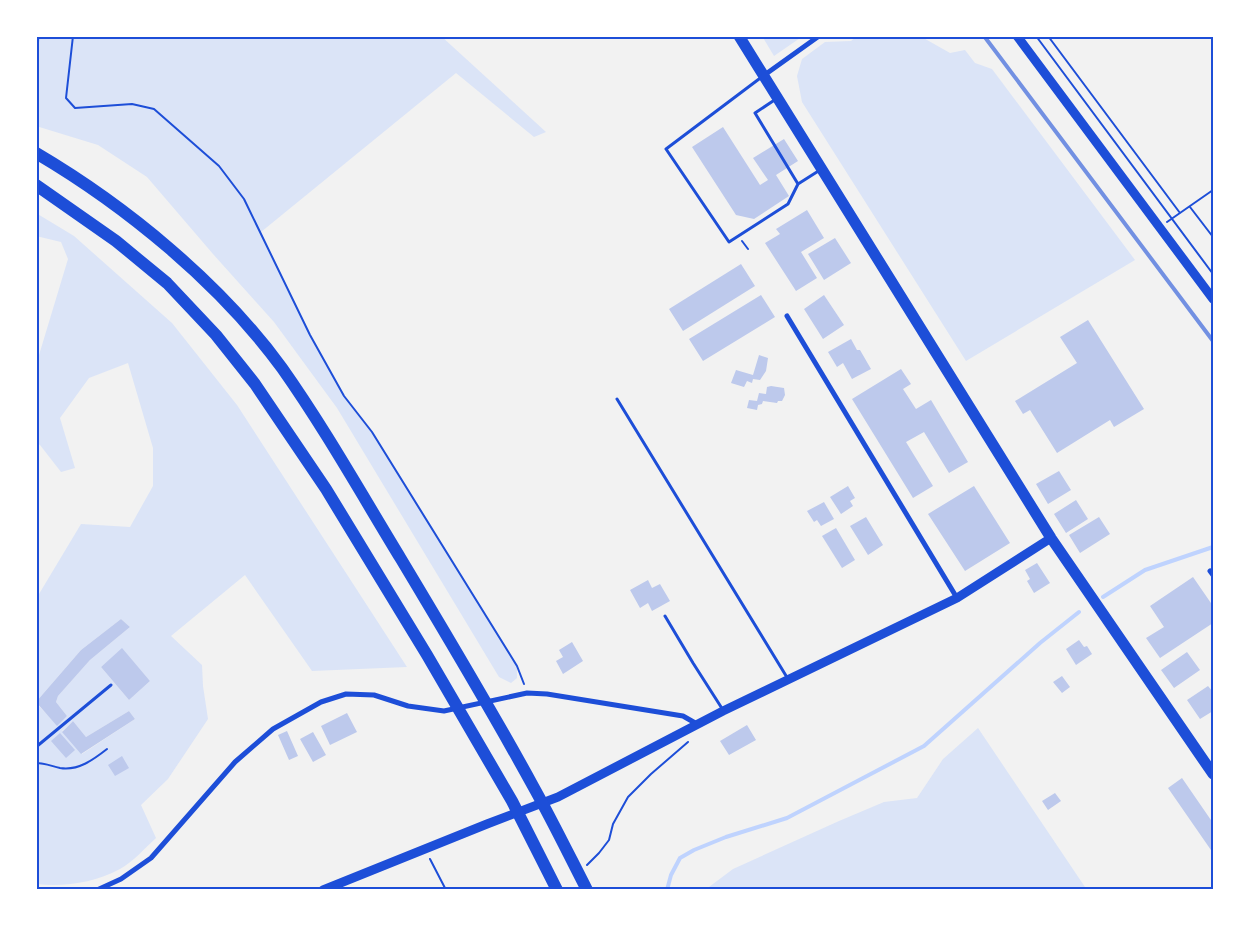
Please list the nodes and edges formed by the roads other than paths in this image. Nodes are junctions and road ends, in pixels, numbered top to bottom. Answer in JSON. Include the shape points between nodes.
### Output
{"nodes":[{"id":1,"x":739,"y":36,"type":"edge"},
{"id":2,"x":819,"y":36,"type":"edge"},
{"id":3,"x":1017,"y":36,"type":"edge"},
{"id":4,"x":763,"y":76,"type":"junction"},
{"id":5,"x":777,"y":98,"type":"junction"},
{"id":6,"x":36,"y":153,"type":"edge"},
{"id":7,"x":821,"y":170,"type":"junction"},
{"id":8,"x":798,"y":184,"type":"junction"},
{"id":9,"x":36,"y":185,"type":"edge"},
{"id":10,"x":1213,"y":299,"type":"edge"},
{"id":11,"x":787,"y":316,"type":"dead end"},
{"id":12,"x":616,"y":398,"type":"dead end"},
{"id":13,"x":1051,"y":538,"type":"junction"},
{"id":14,"x":957,"y":598,"type":"junction"},
{"id":15,"x":665,"y":616,"type":"dead end"},
{"id":16,"x":789,"y":679,"type":"junction"},
{"id":17,"x":111,"y":685,"type":"dead end"},
{"id":18,"x":723,"y":711,"type":"junction"},
{"id":19,"x":696,"y":724,"type":"junction"},
{"id":20,"x":36,"y":747,"type":"edge"},
{"id":21,"x":1213,"y":774,"type":"edge"},
{"id":22,"x":97,"y":890,"type":"edge"},
{"id":23,"x":323,"y":890,"type":"edge"},
{"id":24,"x":557,"y":890,"type":"edge"},
{"id":25,"x":587,"y":890,"type":"edge"}],
"edges":[{"from":1,"to":4,"type":"main road"},
{"from":2,"to":4,"type":"street"},
{"from":3,"to":10,"type":"street"},
{"from":4,"to":5,"type":"main road"},
{"from":4,"to":8,"type":"lane","via":[[666,148],[729,242],[788,204]]},
{"from":5,"to":7,"type":"main road"},
{"from":5,"to":8,"type":"lane","via":[[755,113]]},
{"from":6,"to":25,"type":"highway","via":[[124,211],[193,269],[239,316],[280,366],[317,419],[455,648]]},
{"from":7,"to":8,"type":"lane"},
{"from":7,"to":13,"type":"main road"},
{"from":9,"to":24,"type":"highway","via":[[116,241],[167,283],[216,335],[255,384],[336,505],[427,655],[512,801]]},
{"from":11,"to":14,"type":"street"},
{"from":12,"to":16,"type":"lane"},
{"from":13,"to":14,"type":"street"},
{"from":13,"to":21,"type":"main road"},
{"from":14,"to":16,"type":"street"},
{"from":15,"to":18,"type":"lane"},
{"from":16,"to":18,"type":"street"},
{"from":17,"to":20,"type":"lane"},
{"from":18,"to":19,"type":"street"},
{"from":19,"to":22,"type":"street","via":[[683,716],[547,694],[527,693],[444,711],[408,706],[374,695],[346,694],[321,702],[273,729],[235,762],[151,858],[121,879]]},
{"from":19,"to":23,"type":"street","via":[[558,797]]}]}
